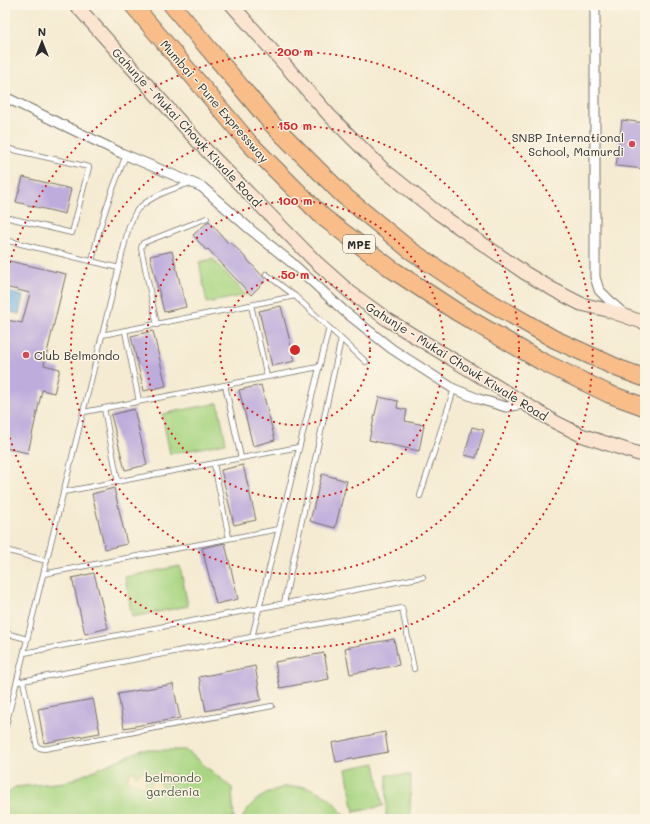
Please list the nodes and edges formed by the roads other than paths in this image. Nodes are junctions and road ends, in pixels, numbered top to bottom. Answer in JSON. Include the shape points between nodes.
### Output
{"nodes":[{"id":1,"x":76,"y":5,"type":"edge"},
{"id":2,"x":133,"y":5,"type":"edge"},
{"id":3,"x":172,"y":5,"type":"edge"},
{"id":4,"x":232,"y":5,"type":"edge"},
{"id":5,"x":595,"y":5,"type":"edge"},
{"id":6,"x":5,"y":97,"type":"edge"},
{"id":7,"x":5,"y":148,"type":"edge"},
{"id":8,"x":126,"y":155,"type":"junction"},
{"id":9,"x":192,"y":182,"type":"junction"},
{"id":10,"x":5,"y":217,"type":"edge"},
{"id":11,"x":208,"y":218,"type":"dead end"},
{"id":12,"x":5,"y":240,"type":"edge"},
{"id":13,"x":92,"y":262,"type":"junction"},
{"id":14,"x":119,"y":268,"type":"junction"},
{"id":15,"x":266,"y":274,"type":"dead end"},
{"id":16,"x":295,"y":296,"type":"junction"},
{"id":17,"x":251,"y":305,"type":"junction"},
{"id":18,"x":630,"y":318,"type":"junction"},
{"id":19,"x":645,"y":323,"type":"edge"},
{"id":20,"x":157,"y":325,"type":"junction"},
{"id":21,"x":329,"y":328,"type":"junction"},
{"id":22,"x":125,"y":331,"type":"junction"},
{"id":23,"x":102,"y":335,"type":"junction"},
{"id":24,"x":342,"y":339,"type":"junction"},
{"id":25,"x":366,"y":362,"type":"dead end"},
{"id":26,"x":319,"y":366,"type":"junction"},
{"id":27,"x":267,"y":377,"type":"junction"},
{"id":28,"x":645,"y":378,"type":"edge"},
{"id":29,"x":225,"y":385,"type":"junction"},
{"id":30,"x":454,"y":389,"type":"junction"},
{"id":31,"x":139,"y":401,"type":"junction"},
{"id":32,"x":524,"y":404,"type":"junction"},
{"id":33,"x":645,"y":407,"type":"edge"},
{"id":34,"x":104,"y":408,"type":"junction"},
{"id":35,"x":84,"y":412,"type":"junction"},
{"id":36,"x":299,"y":447,"type":"junction"},
{"id":37,"x":645,"y":456,"type":"edge"},
{"id":38,"x":240,"y":458,"type":"junction"},
{"id":39,"x":214,"y":464,"type":"junction"},
{"id":40,"x":118,"y":482,"type":"junction"},
{"id":41,"x":63,"y":492,"type":"junction"},
{"id":42,"x":420,"y":496,"type":"dead end"},
{"id":43,"x":279,"y":528,"type":"junction"},
{"id":44,"x":229,"y":538,"type":"junction"},
{"id":45,"x":5,"y":550,"type":"edge"},
{"id":46,"x":47,"y":561,"type":"junction"},
{"id":47,"x":43,"y":574,"type":"junction"},
{"id":48,"x":423,"y":577,"type":"dead end"},
{"id":49,"x":284,"y":603,"type":"junction"},
{"id":50,"x":259,"y":608,"type":"junction"},
{"id":51,"x":5,"y":633,"type":"edge"},
{"id":52,"x":252,"y":637,"type":"junction"},
{"id":53,"x":27,"y":639,"type":"junction"},
{"id":54,"x":24,"y":654,"type":"junction"},
{"id":55,"x":414,"y":669,"type":"dead end"},
{"id":56,"x":23,"y":681,"type":"junction"},
{"id":57,"x":17,"y":682,"type":"junction"},
{"id":58,"x":272,"y":706,"type":"dead end"},
{"id":59,"x":5,"y":729,"type":"edge"}],
"edges":[{"from":1,"to":32,"type":"street","name":"Gahunje - Mukai Chowk Kiwale Road","via":[[200,144],[316,262],[351,293],[388,320]]},
{"from":2,"to":33,"type":"highway","name":"Mumbai - Pune Expressway","number":"MPE","via":[[250,144],[323,216],[393,270],[457,312],[541,361],[609,394]]},
{"from":3,"to":28,"type":"highway","number":"MPE","via":[[272,124],[343,195],[410,250],[472,292],[554,339]]},
{"from":4,"to":18,"type":"street","via":[[330,116],[384,169],[438,213],[554,290],[581,304]]},
{"from":5,"to":18,"type":"street","via":[[595,277],[599,290]]},
{"from":6,"to":8,"type":"street"},
{"from":7,"to":10,"type":"lane","via":[[89,166],[72,233]]},
{"from":8,"to":9,"type":"street"},
{"from":8,"to":13,"type":"lane","via":[[103,215]]},
{"from":9,"to":14,"type":"lane","via":[[165,192],[138,209],[129,226]]},
{"from":9,"to":30,"type":"street","via":[[208,192],[344,311],[392,349]]},
{"from":11,"to":20,"type":"lane","via":[[148,241],[141,248]]},
{"from":12,"to":13,"type":"lane"},
{"from":13,"to":14,"type":"lane"},
{"from":14,"to":23,"type":"lane"},
{"from":15,"to":16,"type":"lane"},
{"from":16,"to":17,"type":"lane"},
{"from":16,"to":21,"type":"lane"},
{"from":17,"to":20,"type":"lane"},
{"from":17,"to":27,"type":"lane"},
{"from":18,"to":19,"type":"street"},
{"from":20,"to":22,"type":"lane"},
{"from":21,"to":24,"type":"lane"},
{"from":21,"to":26,"type":"lane"},
{"from":22,"to":23,"type":"lane"},
{"from":22,"to":31,"type":"lane"},
{"from":23,"to":35,"type":"lane"},
{"from":24,"to":25,"type":"lane"},
{"from":24,"to":49,"type":"lane"},
{"from":26,"to":27,"type":"lane"},
{"from":26,"to":36,"type":"lane"},
{"from":27,"to":29,"type":"lane"},
{"from":29,"to":31,"type":"lane"},
{"from":29,"to":38,"type":"lane"},
{"from":30,"to":32,"type":"street","via":[[506,407]]},
{"from":30,"to":42,"type":"lane"},
{"from":31,"to":34,"type":"lane"},
{"from":32,"to":37,"type":"street","name":"Gahunje - Mukai Chowk Kiwale Road","via":[[581,435]]},
{"from":34,"to":35,"type":"lane"},
{"from":34,"to":40,"type":"lane"},
{"from":35,"to":41,"type":"lane"},
{"from":36,"to":38,"type":"lane"},
{"from":36,"to":43,"type":"lane"},
{"from":38,"to":39,"type":"lane"},
{"from":39,"to":40,"type":"lane"},
{"from":39,"to":44,"type":"lane"},
{"from":40,"to":41,"type":"lane"},
{"from":41,"to":46,"type":"lane"},
{"from":43,"to":44,"type":"lane"},
{"from":43,"to":50,"type":"lane"},
{"from":44,"to":47,"type":"lane"},
{"from":45,"to":46,"type":"lane"},
{"from":46,"to":47,"type":"lane"},
{"from":47,"to":53,"type":"lane"},
{"from":48,"to":49,"type":"lane"},
{"from":49,"to":50,"type":"lane"},
{"from":50,"to":52,"type":"lane"},
{"from":50,"to":54,"type":"lane"},
{"from":51,"to":53,"type":"lane"},
{"from":52,"to":55,"type":"lane","via":[[402,608]]},
{"from":52,"to":56,"type":"lane"},
{"from":53,"to":54,"type":"lane"},
{"from":54,"to":57,"type":"lane"},
{"from":56,"to":57,"type":"lane"},
{"from":56,"to":58,"type":"lane","via":[[37,746],[44,748]]},
{"from":57,"to":59,"type":"lane"}]}
